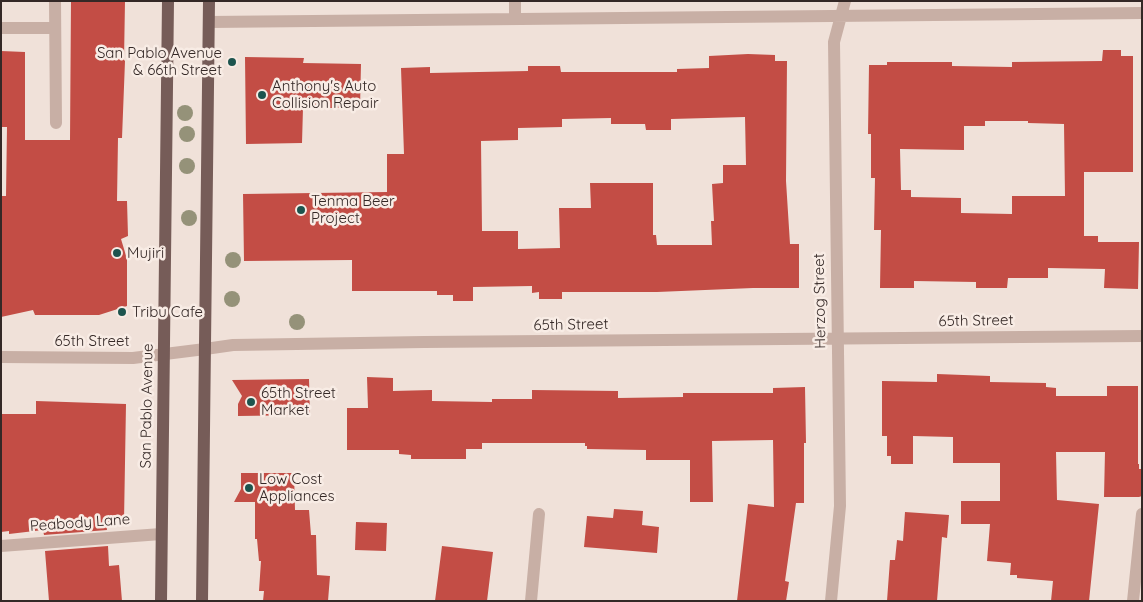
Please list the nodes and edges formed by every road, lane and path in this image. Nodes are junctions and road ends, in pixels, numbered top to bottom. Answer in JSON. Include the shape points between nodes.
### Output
{"nodes":[{"id":1,"x":55,"y":1,"type":"edge"},
{"id":2,"x":168,"y":1,"type":"edge"},
{"id":3,"x":209,"y":1,"type":"edge"},
{"id":4,"x":515,"y":1,"type":"edge"},
{"id":5,"x":845,"y":1,"type":"edge"},
{"id":6,"x":1142,"y":13,"type":"edge"},
{"id":7,"x":841,"y":15,"type":"junction"},
{"id":8,"x":515,"y":19,"type":"junction"},
{"id":9,"x":209,"y":22,"type":"junction"},
{"id":10,"x":1,"y":28,"type":"edge"},
{"id":11,"x":55,"y":28,"type":"junction"},
{"id":12,"x":56,"y":123,"type":"dead end"},
{"id":13,"x":1142,"y":336,"type":"edge"},
{"id":14,"x":837,"y":338,"type":"junction"},
{"id":15,"x":205,"y":349,"type":"junction"},
{"id":16,"x":164,"y":354,"type":"junction"},
{"id":17,"x":1,"y":357,"type":"edge"},
{"id":18,"x":539,"y":514,"type":"dead end"},
{"id":19,"x":1142,"y":514,"type":"edge"},
{"id":20,"x":161,"y":534,"type":"junction"},
{"id":21,"x":1,"y":546,"type":"edge"},
{"id":22,"x":161,"y":601,"type":"edge"},
{"id":23,"x":202,"y":601,"type":"edge"},
{"id":24,"x":531,"y":601,"type":"edge"},
{"id":25,"x":831,"y":601,"type":"edge"},
{"id":26,"x":1133,"y":601,"type":"edge"}],
"edges":[{"from":1,"to":11,"type":"street"},
{"from":2,"to":16,"type":"main road","name":"San Pablo Avenue"},
{"from":3,"to":9,"type":"main road"},
{"from":4,"to":8,"type":"street"},
{"from":5,"to":7,"type":"street","name":"Herzog Street"},
{"from":6,"to":7,"type":"street"},
{"from":7,"to":8,"type":"street"},
{"from":7,"to":14,"type":"street","name":"Herzog Street","via":[[834,42]]},
{"from":8,"to":9,"type":"street"},
{"from":9,"to":15,"type":"main road"},
{"from":10,"to":11,"type":"street"},
{"from":11,"to":12,"type":"street"},
{"from":13,"to":14,"type":"street","name":"65th Street"},
{"from":14,"to":15,"type":"street","name":"65th Street","via":[[233,345]]},
{"from":14,"to":25,"type":"street","name":"Herzog Street","via":[[840,506]]},
{"from":15,"to":16,"type":"street","name":"65th Street"},
{"from":15,"to":23,"type":"main road"},
{"from":16,"to":17,"type":"street","name":"65th Street","via":[[133,358]]},
{"from":16,"to":20,"type":"main road","name":"San Pablo Avenue"},
{"from":18,"to":24,"type":"street"},
{"from":19,"to":26,"type":"street"},
{"from":20,"to":21,"type":"street","name":"Peabody Lane"},
{"from":20,"to":22,"type":"main road","name":"San Pablo Avenue"}]}
